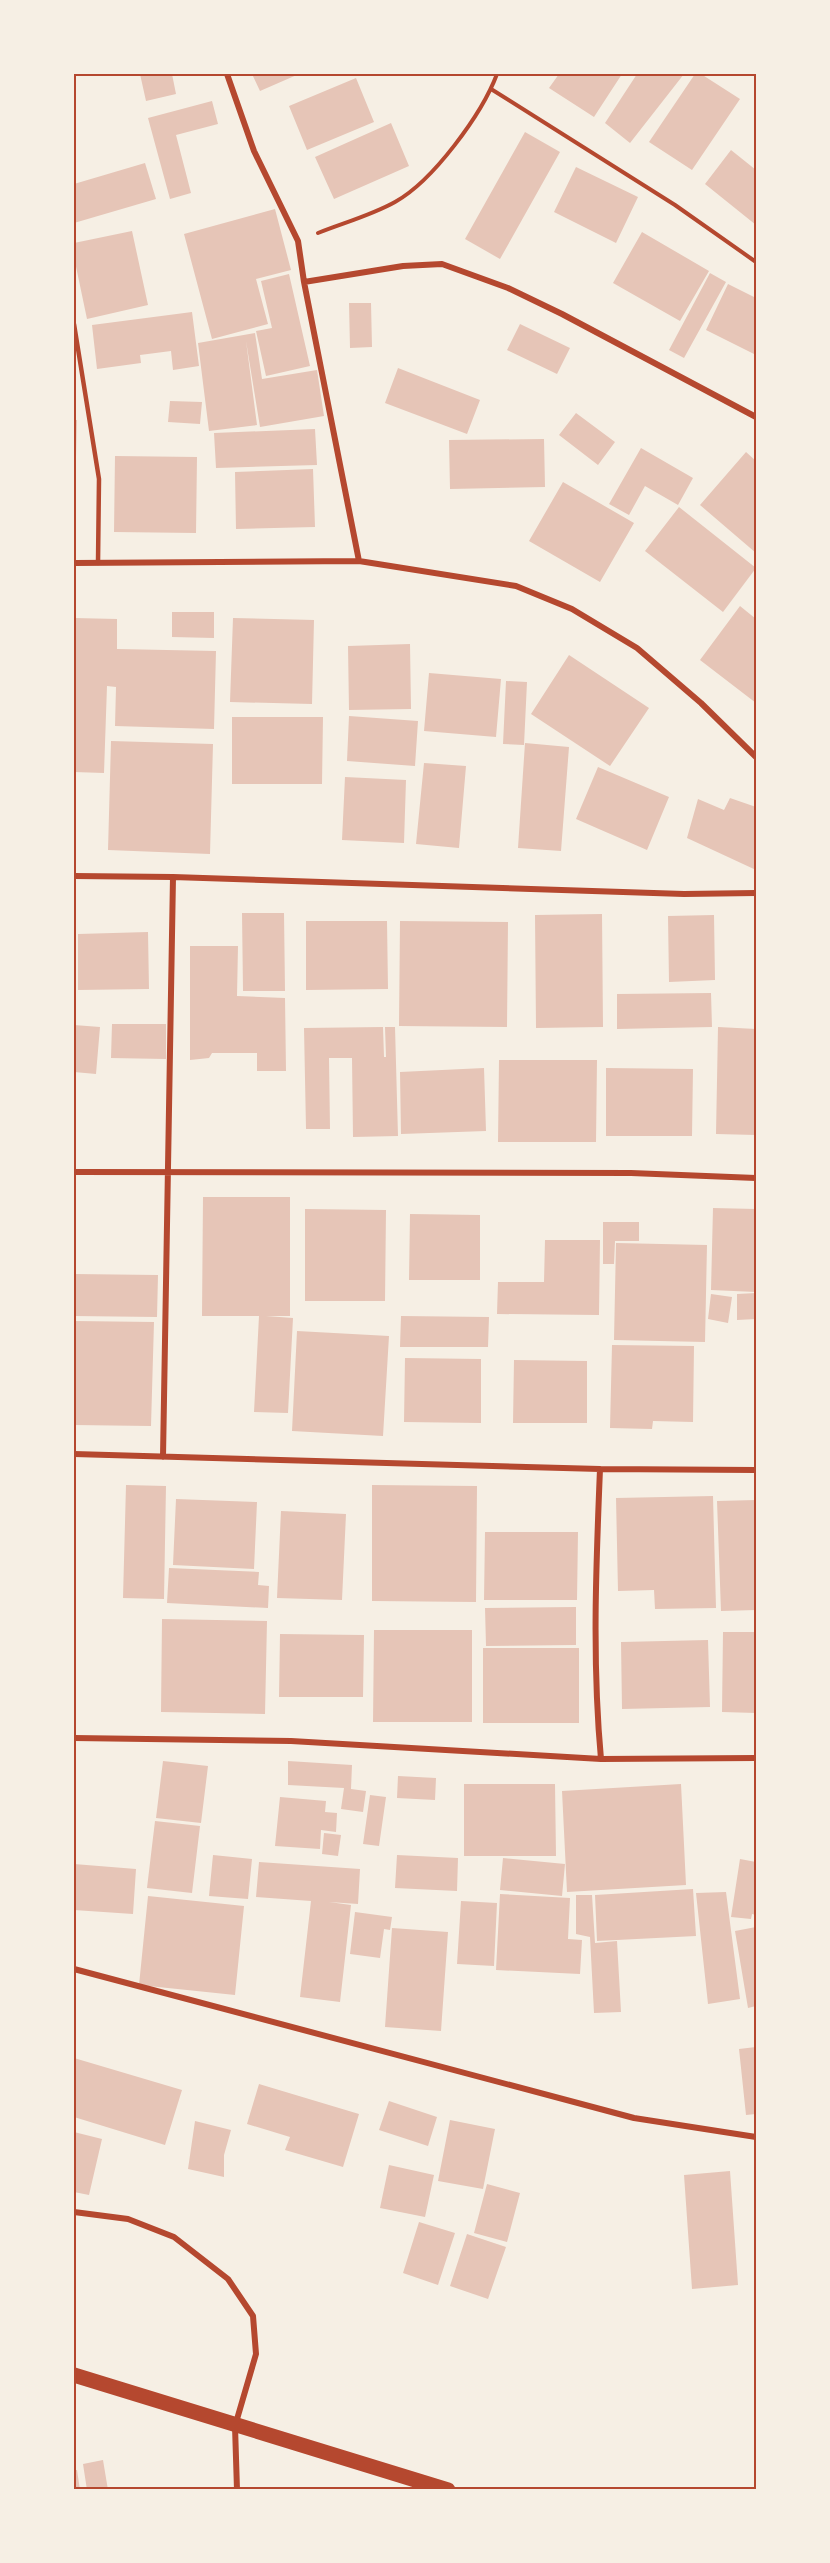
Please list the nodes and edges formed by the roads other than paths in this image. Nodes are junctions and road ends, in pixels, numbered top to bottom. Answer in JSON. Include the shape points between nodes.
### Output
{"nodes":[{"id":1,"x":227,"y":74,"type":"edge"},
{"id":2,"x":304,"y":282,"type":"junction"},
{"id":3,"x":74,"y":324,"type":"edge"},
{"id":4,"x":756,"y":417,"type":"edge"},
{"id":5,"x":359,"y":561,"type":"junction"},
{"id":6,"x":74,"y":563,"type":"edge"},
{"id":7,"x":98,"y":563,"type":"junction"},
{"id":8,"x":756,"y":757,"type":"edge"},
{"id":9,"x":74,"y":876,"type":"edge"},
{"id":10,"x":173,"y":877,"type":"junction"},
{"id":11,"x":756,"y":893,"type":"edge"},
{"id":12,"x":74,"y":1172,"type":"edge"},
{"id":13,"x":168,"y":1173,"type":"junction"},
{"id":14,"x":756,"y":1178,"type":"edge"},
{"id":15,"x":74,"y":1454,"type":"edge"},
{"id":16,"x":163,"y":1457,"type":"junction"},
{"id":17,"x":600,"y":1469,"type":"junction"},
{"id":18,"x":756,"y":1470,"type":"edge"},
{"id":19,"x":74,"y":1738,"type":"edge"},
{"id":20,"x":756,"y":1758,"type":"edge"},
{"id":21,"x":601,"y":1759,"type":"junction"},
{"id":22,"x":74,"y":1969,"type":"edge"},
{"id":23,"x":756,"y":2137,"type":"edge"},
{"id":24,"x":74,"y":2212,"type":"edge"},
{"id":25,"x":74,"y":2375,"type":"edge"},
{"id":26,"x":235,"y":2426,"type":"junction"},
{"id":27,"x":237,"y":2490,"type":"edge"},
{"id":28,"x":448,"y":2490,"type":"edge"}],
"edges":[{"from":1,"to":2,"type":"street","via":[[254,151],[298,241]]},
{"from":2,"to":4,"type":"street","via":[[403,266],[442,264],[508,288],[562,314]]},
{"from":2,"to":5,"type":"street"},
{"from":3,"to":7,"type":"lane","via":[[99,479]]},
{"from":5,"to":7,"type":"street"},
{"from":5,"to":8,"type":"street","via":[[516,586],[572,609],[637,648]]},
{"from":6,"to":7,"type":"street"},
{"from":9,"to":10,"type":"street"},
{"from":10,"to":11,"type":"street"},
{"from":10,"to":13,"type":"street"},
{"from":12,"to":13,"type":"street"},
{"from":13,"to":14,"type":"street","via":[[631,1173]]},
{"from":13,"to":16,"type":"street"},
{"from":15,"to":16,"type":"street"},
{"from":16,"to":17,"type":"street"},
{"from":17,"to":18,"type":"street"},
{"from":17,"to":21,"type":"street","via":[[595,1694]]},
{"from":19,"to":21,"type":"street","via":[[291,1741]]},
{"from":20,"to":21,"type":"street"},
{"from":22,"to":23,"type":"street","via":[[634,2118]]},
{"from":24,"to":26,"type":"street","via":[[129,2219],[174,2236],[228,2279],[253,2316],[256,2354]]},
{"from":25,"to":26,"type":"main road"},
{"from":26,"to":27,"type":"street"},
{"from":26,"to":28,"type":"main road"}]}
